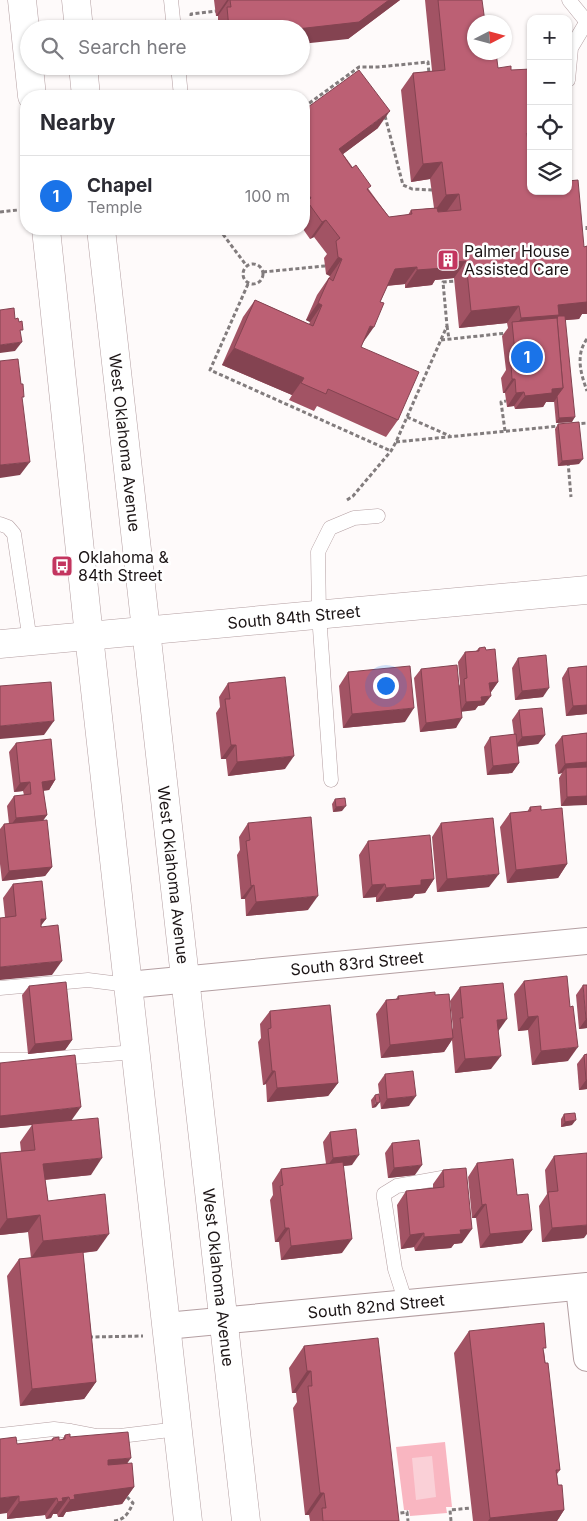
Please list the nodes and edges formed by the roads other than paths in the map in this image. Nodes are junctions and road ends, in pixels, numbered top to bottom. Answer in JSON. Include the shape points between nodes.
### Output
{"nodes":[{"id":1,"x":22,"y":0,"type":"edge"},
{"id":2,"x":76,"y":0,"type":"edge"},
{"id":3,"x":171,"y":0,"type":"edge"},
{"id":4,"x":569,"y":0,"type":"edge"},
{"id":5,"x":24,"y":20,"type":"edge"},
{"id":6,"x":78,"y":20,"type":"edge"},
{"id":7,"x":173,"y":20,"type":"edge"},
{"id":8,"x":586,"y":21,"type":"edge"},
{"id":9,"x":570,"y":60,"type":"edge"},
{"id":10,"x":30,"y":75,"type":"edge"},
{"id":11,"x":84,"y":75,"type":"edge"},
{"id":12,"x":179,"y":75,"type":"edge"},
{"id":13,"x":31,"y":90,"type":"edge"},
{"id":14,"x":85,"y":90,"type":"edge"},
{"id":15,"x":180,"y":90,"type":"edge"},
{"id":16,"x":47,"y":235,"type":"edge"},
{"id":17,"x":102,"y":235,"type":"edge"},
{"id":18,"x":378,"y":516,"type":"dead end"},
{"id":19,"x":0,"y":524,"type":"edge"},
{"id":20,"x":587,"y":590,"type":"edge"},
{"id":21,"x":319,"y":615,"type":"junction"},
{"id":22,"x":145,"y":630,"type":"junction"},
{"id":23,"x":89,"y":636,"type":"junction"},
{"id":24,"x":30,"y":641,"type":"junction"},
{"id":25,"x":0,"y":644,"type":"edge"},
{"id":26,"x":331,"y":780,"type":"dead end"},
{"id":27,"x":587,"y":942,"type":"edge"},
{"id":28,"x":184,"y":979,"type":"junction"},
{"id":29,"x":128,"y":985,"type":"junction"},
{"id":30,"x":0,"y":988,"type":"edge"},
{"id":31,"x":135,"y":1052,"type":"junction"},
{"id":32,"x":0,"y":1060,"type":"edge"},
{"id":33,"x":453,"y":1176,"type":"edge"},
{"id":34,"x":583,"y":1286,"type":"edge"},
{"id":35,"x":406,"y":1303,"type":"junction"},
{"id":36,"x":223,"y":1321,"type":"junction"},
{"id":37,"x":155,"y":1331,"type":"junction"},
{"id":38,"x":587,"y":1358,"type":"edge"},
{"id":39,"x":178,"y":1429,"type":"junction"},
{"id":40,"x":0,"y":1435,"type":"edge"},
{"id":41,"x":120,"y":1436,"type":"junction"},
{"id":42,"x":122,"y":1453,"type":"edge"},
{"id":43,"x":188,"y":1521,"type":"edge"},
{"id":44,"x":246,"y":1521,"type":"edge"}],
"edges":[{"from":1,"to":5,"type":"main road"},
{"from":2,"to":6,"type":"main road"},
{"from":3,"to":7,"type":"lane"},
{"from":4,"to":8,"type":"lane"},
{"from":8,"to":9,"type":"lane","via":[[571,48]]},
{"from":10,"to":13,"type":"main road"},
{"from":11,"to":14,"type":"main road"},
{"from":12,"to":15,"type":"lane"},
{"from":16,"to":23,"type":"main road"},
{"from":17,"to":22,"type":"main road","name":"West Oklahoma Avenue"},
{"from":18,"to":21,"type":"lane","via":[[354,518],[330,528],[318,552]]},
{"from":19,"to":24,"type":"lane","via":[[14,534]]},
{"from":20,"to":21,"type":"main road","name":"South 84th Street"},
{"from":21,"to":22,"type":"main road","name":"South 84th Street"},
{"from":21,"to":26,"type":"lane"},
{"from":22,"to":23,"type":"main road","name":"South 84th Street"},
{"from":22,"to":28,"type":"main road","name":"West Oklahoma Avenue"},
{"from":23,"to":24,"type":"main road","name":"South 84th Street"},
{"from":23,"to":29,"type":"main road"},
{"from":24,"to":25,"type":"main road","name":"South 84th Street"},
{"from":27,"to":28,"type":"street","name":"South 83rd Street"},
{"from":28,"to":29,"type":"street","name":"South 83rd Street"},
{"from":28,"to":36,"type":"main road","name":"West Oklahoma Avenue"},
{"from":29,"to":30,"type":"lane","via":[[88,980]]},
{"from":29,"to":31,"type":"main road"},
{"from":31,"to":32,"type":"lane"},
{"from":31,"to":37,"type":"main road"},
{"from":33,"to":35,"type":"lane","via":[[397,1186],[384,1194],[395,1269]]},
{"from":34,"to":35,"type":"street","name":"South 82nd Street"},
{"from":34,"to":38,"type":"street"},
{"from":35,"to":36,"type":"street","name":"South 82nd Street"},
{"from":36,"to":37,"type":"street","name":"South 82nd Street"},
{"from":36,"to":44,"type":"main road","name":"West Oklahoma Avenue"},
{"from":37,"to":39,"type":"main road"},
{"from":39,"to":41,"type":"lane"},
{"from":39,"to":43,"type":"main road"},
{"from":40,"to":41,"type":"lane","via":[[54,1429],[96,1436]]},
{"from":41,"to":42,"type":"lane"}]}
